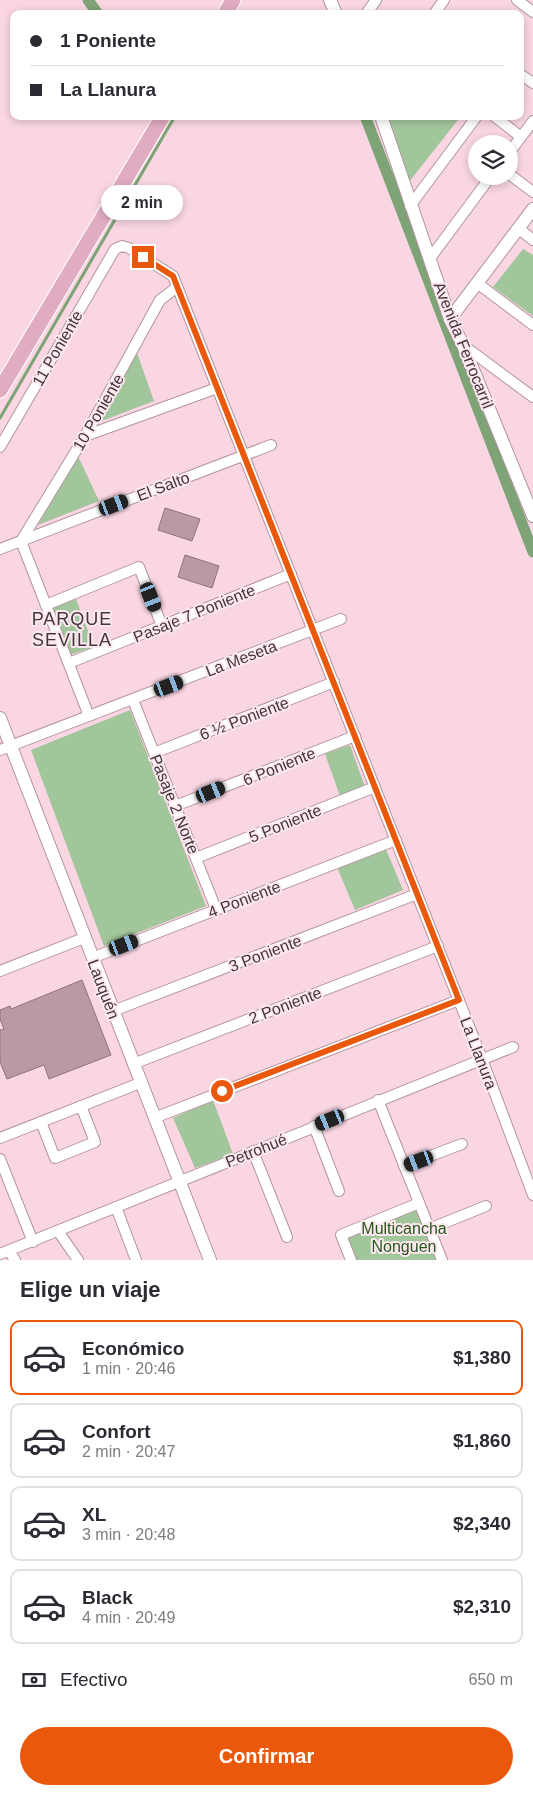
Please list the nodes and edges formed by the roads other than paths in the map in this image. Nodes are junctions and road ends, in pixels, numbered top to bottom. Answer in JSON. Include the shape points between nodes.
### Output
{"nodes":[{"id":1,"x":517,"y":0,"type":"edge"},
{"id":2,"x":533,"y":12,"type":"edge"},
{"id":3,"x":161,"y":120,"type":"edge"},
{"id":4,"x":382,"y":120,"type":"edge"},
{"id":5,"x":475,"y":120,"type":"edge"},
{"id":6,"x":499,"y":120,"type":"edge"},
{"id":7,"x":533,"y":121,"type":"edge"},
{"id":8,"x":521,"y":137,"type":"junction"},
{"id":9,"x":518,"y":141,"type":"edge"},
{"id":10,"x":518,"y":181,"type":"edge"},
{"id":11,"x":484,"y":185,"type":"edge"},
{"id":12,"x":533,"y":192,"type":"edge"},
{"id":13,"x":410,"y":206,"type":"junction"},
{"id":14,"x":533,"y":208,"type":"edge"},
{"id":15,"x":518,"y":228,"type":"junction"},
{"id":16,"x":533,"y":240,"type":"edge"},
{"id":17,"x":115,"y":249,"type":"joint"},
{"id":18,"x":431,"y":257,"type":"junction"},
{"id":19,"x":477,"y":283,"type":"junction"},
{"id":20,"x":177,"y":287,"type":"junction"},
{"id":21,"x":450,"y":319,"type":"junction"},
{"id":22,"x":533,"y":325,"type":"edge"},
{"id":23,"x":464,"y":345,"type":"junction"},
{"id":24,"x":217,"y":388,"type":"junction"},
{"id":25,"x":0,"y":390,"type":"edge"},
{"id":26,"x":533,"y":397,"type":"edge"},
{"id":27,"x":85,"y":436,"type":"junction"},
{"id":28,"x":271,"y":445,"type":"dead end"},
{"id":29,"x":0,"y":447,"type":"edge"},
{"id":30,"x":244,"y":455,"type":"junction"},
{"id":31,"x":533,"y":516,"type":"edge"},
{"id":32,"x":21,"y":541,"type":"junction"},
{"id":33,"x":0,"y":549,"type":"edge"},
{"id":34,"x":291,"y":574,"type":"junction"},
{"id":35,"x":46,"y":605,"type":"junction"},
{"id":36,"x":341,"y":620,"type":"dead end"},
{"id":37,"x":162,"y":626,"type":"junction"},
{"id":38,"x":313,"y":630,"type":"junction"},
{"id":39,"x":68,"y":663,"type":"junction"},
{"id":40,"x":334,"y":682,"type":"junction"},
{"id":41,"x":133,"y":700,"type":"junction"},
{"id":42,"x":89,"y":716,"type":"junction"},
{"id":43,"x":0,"y":718,"type":"edge"},
{"id":44,"x":355,"y":736,"type":"junction"},
{"id":45,"x":12,"y":746,"type":"junction"},
{"id":46,"x":0,"y":750,"type":"edge"},
{"id":47,"x":154,"y":753,"type":"junction"},
{"id":48,"x":375,"y":787,"type":"junction"},
{"id":49,"x":175,"y":806,"type":"junction"},
{"id":50,"x":396,"y":840,"type":"junction"},
{"id":51,"x":196,"y":858,"type":"junction"},
{"id":52,"x":417,"y":894,"type":"junction"},
{"id":53,"x":216,"y":909,"type":"junction"},
{"id":54,"x":84,"y":938,"type":"junction"},
{"id":55,"x":438,"y":946,"type":"junction"},
{"id":56,"x":92,"y":958,"type":"junction"},
{"id":57,"x":0,"y":971,"type":"edge"},
{"id":58,"x":459,"y":1000,"type":"junction"},
{"id":59,"x":113,"y":1012,"type":"junction"},
{"id":60,"x":513,"y":1047,"type":"dead end"},
{"id":61,"x":482,"y":1059,"type":"junction"},
{"id":62,"x":133,"y":1064,"type":"junction"},
{"id":63,"x":140,"y":1083,"type":"junction"},
{"id":64,"x":378,"y":1100,"type":"junction"},
{"id":65,"x":81,"y":1106,"type":"junction"},
{"id":66,"x":154,"y":1118,"type":"junction"},
{"id":67,"x":41,"y":1122,"type":"junction"},
{"id":68,"x":314,"y":1126,"type":"junction"},
{"id":69,"x":0,"y":1138,"type":"edge"},
{"id":70,"x":462,"y":1144,"type":"dead end"},
{"id":71,"x":253,"y":1151,"type":"junction"},
{"id":72,"x":0,"y":1160,"type":"edge"},
{"id":73,"x":404,"y":1166,"type":"junction"},
{"id":74,"x":179,"y":1181,"type":"junction"},
{"id":75,"x":339,"y":1191,"type":"dead end"},
{"id":76,"x":533,"y":1195,"type":"edge"},
{"id":77,"x":419,"y":1203,"type":"junction"},
{"id":78,"x":486,"y":1206,"type":"dead end"},
{"id":79,"x":116,"y":1207,"type":"junction"},
{"id":80,"x":429,"y":1229,"type":"junction"},
{"id":81,"x":58,"y":1231,"type":"junction"},
{"id":82,"x":287,"y":1237,"type":"dead end"},
{"id":83,"x":33,"y":1242,"type":"junction"},
{"id":84,"x":8,"y":1255,"type":"edge"},
{"id":85,"x":78,"y":1260,"type":"edge"},
{"id":86,"x":136,"y":1260,"type":"edge"},
{"id":87,"x":210,"y":1260,"type":"edge"},
{"id":88,"x":350,"y":1260,"type":"edge"},
{"id":89,"x":442,"y":1260,"type":"edge"}],
"edges":[{"from":1,"to":2,"type":"street"},
{"from":3,"to":25,"type":"main road"},
{"from":4,"to":13,"type":"street","name":"Avenida Ferrocarril"},
{"from":5,"to":13,"type":"street"},
{"from":6,"to":8,"type":"street"},
{"from":7,"to":8,"type":"street"},
{"from":8,"to":9,"type":"street"},
{"from":10,"to":12,"type":"street"},
{"from":11,"to":18,"type":"street"},
{"from":13,"to":18,"type":"street","name":"Avenida Ferrocarril"},
{"from":14,"to":15,"type":"street"},
{"from":15,"to":16,"type":"street"},
{"from":15,"to":19,"type":"street"},
{"from":17,"to":20,"type":"street","name":"La Llanura","via":[[129,248],[173,276]]},
{"from":17,"to":29,"type":"street","name":"11 Poniente"},
{"from":18,"to":21,"type":"street","name":"Avenida Ferrocarril"},
{"from":19,"to":21,"type":"street"},
{"from":19,"to":22,"type":"street"},
{"from":20,"to":24,"type":"street","name":"La Llanura"},
{"from":20,"to":27,"type":"street","name":"10 Poniente","via":[[160,300]]},
{"from":21,"to":23,"type":"street","name":"Avenida Ferrocarril"},
{"from":23,"to":26,"type":"street"},
{"from":23,"to":31,"type":"street","name":"Avenida Ferrocarril"},
{"from":24,"to":27,"type":"street"},
{"from":24,"to":30,"type":"street","name":"La Llanura"},
{"from":27,"to":32,"type":"street","name":"10 Poniente"},
{"from":28,"to":30,"type":"street","name":"El Salto"},
{"from":30,"to":32,"type":"street","name":"El Salto"},
{"from":30,"to":34,"type":"street","name":"La Llanura"},
{"from":32,"to":33,"type":"street","name":"El Salto"},
{"from":32,"to":35,"type":"street"},
{"from":34,"to":37,"type":"street","name":"Pasaje 7 Poniente"},
{"from":34,"to":38,"type":"street","name":"La Llanura"},
{"from":35,"to":37,"type":"street","via":[[139,567]]},
{"from":35,"to":39,"type":"street"},
{"from":36,"to":38,"type":"street","name":"La Meseta"},
{"from":37,"to":39,"type":"street","name":"Pasaje 7 Poniente"},
{"from":38,"to":40,"type":"street","name":"La Llanura"},
{"from":38,"to":41,"type":"street","name":"La Meseta"},
{"from":39,"to":42,"type":"street"},
{"from":40,"to":44,"type":"street","name":"La Llanura"},
{"from":40,"to":47,"type":"street","name":"6 ½ Poniente"},
{"from":41,"to":42,"type":"street","name":"La Meseta"},
{"from":41,"to":47,"type":"street","name":"Pasaje 2 Norte"},
{"from":42,"to":45,"type":"street","name":"La Meseta"},
{"from":43,"to":45,"type":"street","name":"Lauquén"},
{"from":44,"to":48,"type":"street","name":"La Llanura"},
{"from":44,"to":49,"type":"street","name":"6 Poniente"},
{"from":45,"to":46,"type":"street","name":"La Meseta"},
{"from":45,"to":54,"type":"street","name":"Lauquén"},
{"from":47,"to":49,"type":"street","name":"Pasaje 2 Norte"},
{"from":48,"to":50,"type":"street","name":"La Llanura"},
{"from":48,"to":51,"type":"street","name":"5 Poniente"},
{"from":49,"to":51,"type":"street","name":"Pasaje 2 Norte"},
{"from":50,"to":52,"type":"street","name":"La Llanura"},
{"from":50,"to":53,"type":"street","name":"4 Poniente"},
{"from":51,"to":53,"type":"street","name":"Pasaje 2 Norte"},
{"from":52,"to":55,"type":"street","name":"La Llanura"},
{"from":52,"to":59,"type":"street","name":"3 Poniente"},
{"from":53,"to":56,"type":"street","name":"4 Poniente"},
{"from":54,"to":56,"type":"street","name":"Lauquén"},
{"from":54,"to":57,"type":"street"},
{"from":55,"to":58,"type":"street","name":"La Llanura"},
{"from":55,"to":62,"type":"street","name":"2 Poniente"},
{"from":56,"to":59,"type":"street","name":"Lauquén"},
{"from":58,"to":61,"type":"street","name":"La Llanura"},
{"from":58,"to":66,"type":"street"},
{"from":59,"to":62,"type":"street","name":"Lauquén"},
{"from":60,"to":61,"type":"street","name":"Petrohué"},
{"from":61,"to":64,"type":"street","name":"Petrohué"},
{"from":61,"to":76,"type":"street","name":"La Llanura"},
{"from":62,"to":63,"type":"street","name":"Lauquén"},
{"from":63,"to":65,"type":"street"},
{"from":63,"to":66,"type":"street","name":"Lauquén"},
{"from":64,"to":68,"type":"street","name":"Petrohué"},
{"from":64,"to":73,"type":"street"},
{"from":65,"to":67,"type":"street"},
{"from":65,"to":67,"type":"street","via":[[95,1142],[55,1158]]},
{"from":66,"to":74,"type":"street","name":"Lauquén"},
{"from":67,"to":69,"type":"street"},
{"from":68,"to":71,"type":"street","name":"Petrohué"},
{"from":68,"to":75,"type":"street"},
{"from":70,"to":73,"type":"street"},
{"from":71,"to":74,"type":"street","name":"Petrohué"},
{"from":71,"to":82,"type":"street"},
{"from":72,"to":83,"type":"street"},
{"from":73,"to":77,"type":"street"},
{"from":74,"to":79,"type":"street","name":"Petrohué"},
{"from":74,"to":87,"type":"street","name":"Lauquén"},
{"from":77,"to":80,"type":"street"},
{"from":77,"to":88,"type":"street","via":[[341,1235]]},
{"from":78,"to":80,"type":"street"},
{"from":79,"to":81,"type":"street","name":"Petrohué"},
{"from":79,"to":86,"type":"street"},
{"from":80,"to":89,"type":"street"},
{"from":81,"to":83,"type":"street","name":"Petrohué"},
{"from":81,"to":85,"type":"street"},
{"from":83,"to":84,"type":"street","name":"Petrohué"}]}
